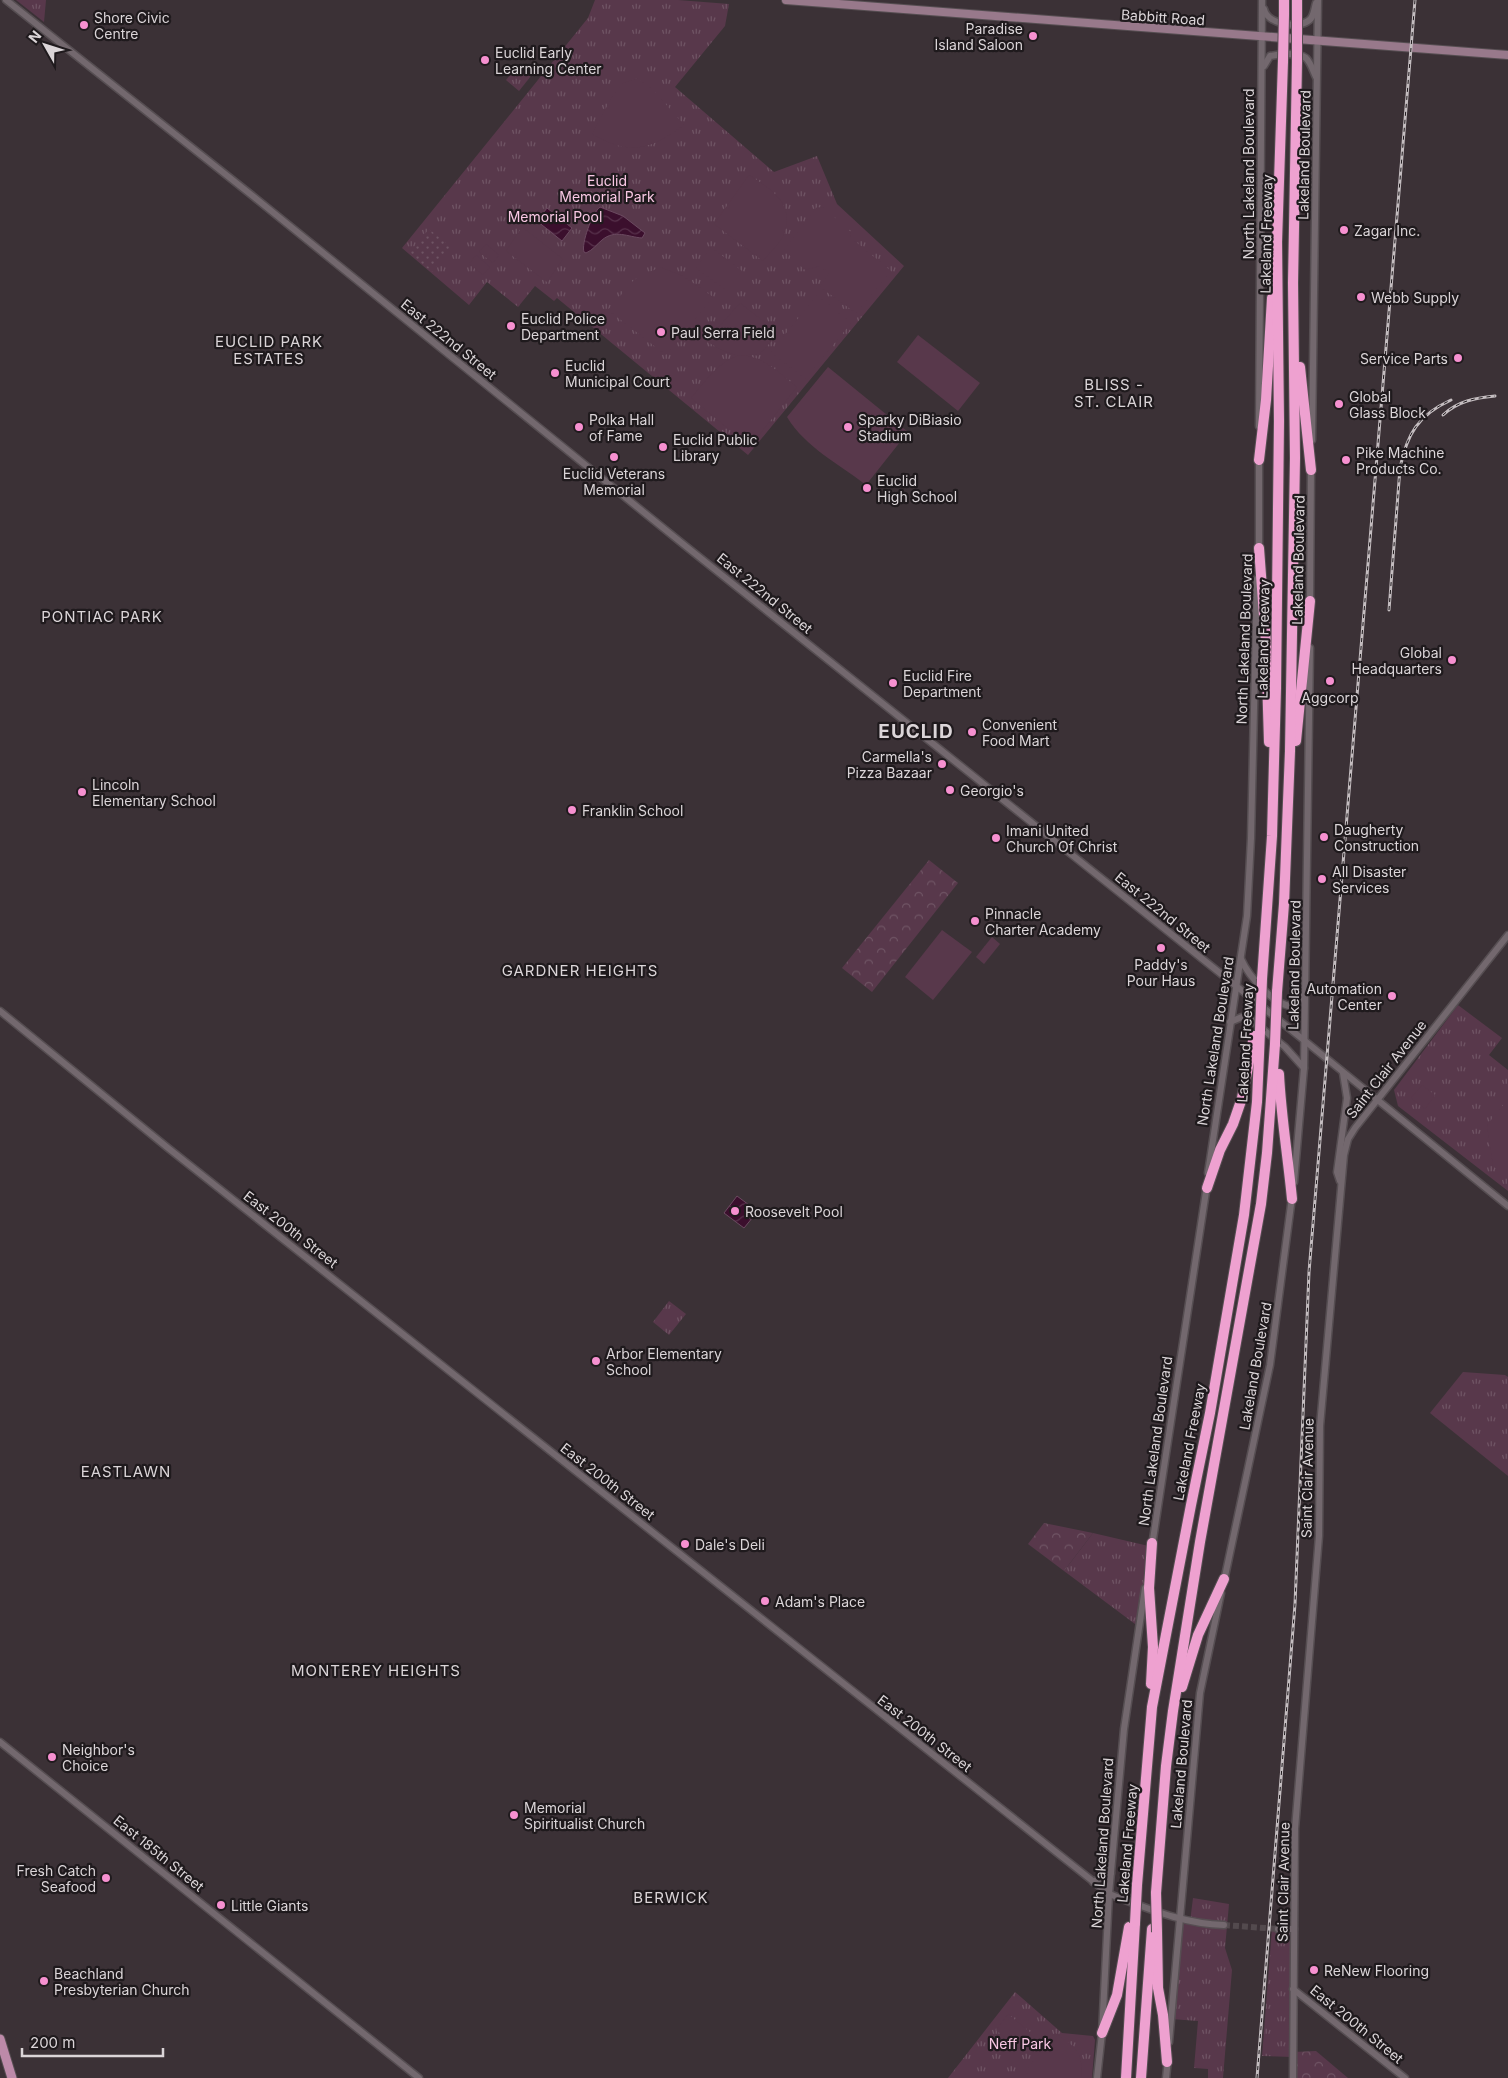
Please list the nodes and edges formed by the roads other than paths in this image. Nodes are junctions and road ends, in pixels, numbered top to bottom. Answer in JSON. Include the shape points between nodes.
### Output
{"nodes":[{"id":1,"x":6,"y":0,"type":"edge"},
{"id":2,"x":786,"y":0,"type":"edge"},
{"id":3,"x":1262,"y":0,"type":"edge"},
{"id":4,"x":1284,"y":0,"type":"edge"},
{"id":5,"x":1297,"y":0,"type":"edge"},
{"id":6,"x":1318,"y":0,"type":"edge"},
{"id":7,"x":1262,"y":37,"type":"junction"},
{"id":8,"x":1318,"y":40,"type":"junction"},
{"id":9,"x":1508,"y":55,"type":"edge"},
{"id":10,"x":1262,"y":75,"type":"junction"},
{"id":11,"x":1317,"y":80,"type":"junction"},
{"id":12,"x":1277,"y":242,"type":"junction"},
{"id":13,"x":1293,"y":283,"type":"junction"},
{"id":14,"x":1259,"y":460,"type":"junction"},
{"id":15,"x":1311,"y":470,"type":"junction"},
{"id":16,"x":1259,"y":548,"type":"junction"},
{"id":17,"x":1310,"y":601,"type":"junction"},
{"id":18,"x":1273,"y":788,"type":"junction"},
{"id":19,"x":1289,"y":796,"type":"junction"},
{"id":20,"x":1508,"y":935,"type":"edge"},
{"id":21,"x":1241,"y":958,"type":"junction"},
{"id":22,"x":1235,"y":986,"type":"junction"},
{"id":23,"x":1306,"y":992,"type":"junction"},
{"id":24,"x":0,"y":1011,"type":"edge"},
{"id":25,"x":1230,"y":1022,"type":"junction"},
{"id":26,"x":1257,"y":1030,"type":"junction"},
{"id":27,"x":1305,"y":1041,"type":"junction"},
{"id":28,"x":1275,"y":1044,"type":"junction"},
{"id":29,"x":1304,"y":1068,"type":"junction"},
{"id":30,"x":1343,"y":1072,"type":"junction"},
{"id":31,"x":1377,"y":1100,"type":"junction"},
{"id":32,"x":1341,"y":1183,"type":"junction"},
{"id":33,"x":1207,"y":1188,"type":"junction"},
{"id":34,"x":1292,"y":1200,"type":"junction"},
{"id":35,"x":1508,"y":1206,"type":"edge"},
{"id":36,"x":1152,"y":1543,"type":"junction"},
{"id":37,"x":1224,"y":1580,"type":"junction"},
{"id":38,"x":1152,"y":1707,"type":"junction"},
{"id":39,"x":0,"y":1742,"type":"edge"},
{"id":40,"x":1166,"y":1766,"type":"junction"},
{"id":41,"x":1111,"y":1873,"type":"junction"},
{"id":42,"x":1093,"y":1882,"type":"junction"},
{"id":43,"x":1109,"y":1894,"type":"junction"},
{"id":44,"x":1180,"y":1920,"type":"junction"},
{"id":45,"x":1132,"y":1922,"type":"junction"},
{"id":46,"x":1224,"y":1925,"type":"tunnel mouth"},
{"id":47,"x":1278,"y":1929,"type":"tunnel mouth"},
{"id":48,"x":1155,"y":1930,"type":"junction"},
{"id":49,"x":1294,"y":1930,"type":"junction"},
{"id":50,"x":1293,"y":1989,"type":"junction"},
{"id":51,"x":1102,"y":2033,"type":"junction"},
{"id":52,"x":0,"y":2039,"type":"edge"},
{"id":53,"x":1167,"y":2062,"type":"junction"},
{"id":54,"x":12,"y":2078,"type":"edge"},
{"id":55,"x":419,"y":2078,"type":"edge"},
{"id":56,"x":1097,"y":2078,"type":"edge"},
{"id":57,"x":1126,"y":2078,"type":"edge"},
{"id":58,"x":1141,"y":2078,"type":"edge"},
{"id":59,"x":1166,"y":2078,"type":"edge"},
{"id":60,"x":1293,"y":2078,"type":"edge"},
{"id":61,"x":1405,"y":2078,"type":"edge"}],
"edges":[{"from":1,"to":22,"type":"street","name":"East 222nd Street"},
{"from":2,"to":7,"type":"main road","name":"Babbitt Road"},
{"from":3,"to":6,"type":"street","via":[[1268,18],[1286,24],[1310,21]]},
{"from":3,"to":7,"type":"street","name":"North Lakeland Boulevard"},
{"from":4,"to":12,"type":"highway","name":"Lakeland Freeway","bridge":true},
{"from":5,"to":13,"type":"highway","name":"Lakeland Freeway","bridge":true},
{"from":6,"to":8,"type":"street","name":"Lakeland Boulevard"},
{"from":7,"to":8,"type":"main road","name":"Babbitt Road"},
{"from":7,"to":10,"type":"street","name":"North Lakeland Boulevard"},
{"from":8,"to":9,"type":"main road","name":"Babbitt Road"},
{"from":8,"to":11,"type":"street","name":"Lakeland Boulevard"},
{"from":10,"to":11,"type":"street","via":[[1270,56],[1300,55],[1310,62]]},
{"from":10,"to":14,"type":"street","name":"North Lakeland Boulevard"},
{"from":11,"to":15,"type":"street","name":"Lakeland Boulevard"},
{"from":12,"to":14,"type":"highway"},
{"from":12,"to":18,"type":"highway","name":"Lakeland Freeway","via":[[1278,612]]},
{"from":13,"to":15,"type":"highway"},
{"from":13,"to":19,"type":"highway","name":"Lakeland Freeway","via":[[1295,458]]},
{"from":14,"to":16,"type":"street","name":"North Lakeland Boulevard"},
{"from":15,"to":17,"type":"street","name":"Lakeland Boulevard"},
{"from":16,"to":18,"type":"highway"},
{"from":16,"to":21,"type":"street","name":"North Lakeland Boulevard","via":[[1250,868]]},
{"from":17,"to":19,"type":"highway"},
{"from":17,"to":23,"type":"street","name":"Lakeland Boulevard"},
{"from":18,"to":26,"type":"highway","name":"Lakeland Freeway","bridge":true},
{"from":19,"to":28,"type":"highway","name":"Lakeland Freeway","bridge":true},
{"from":20,"to":31,"type":"street","name":"Saint Clair Avenue"},
{"from":21,"to":22,"type":"street","name":"North Lakeland Boulevard"},
{"from":21,"to":23,"type":"street","via":[[1253,980],[1285,1005],[1292,1007],[1298,1004]]},
{"from":22,"to":25,"type":"street","name":"North Lakeland Boulevard"},
{"from":22,"to":27,"type":"street","name":"East 222nd Street"},
{"from":23,"to":27,"type":"street","name":"Lakeland Boulevard"},
{"from":24,"to":42,"type":"street","name":"East 200th Street"},
{"from":25,"to":29,"type":"street","via":[[1249,1018],[1285,1047]]},
{"from":25,"to":33,"type":"street","name":"North Lakeland Boulevard"},
{"from":26,"to":33,"type":"highway","via":[[1242,1098]]},
{"from":26,"to":38,"type":"highway","name":"Lakeland Freeway","via":[[1257,1102],[1244,1215],[1210,1414]]},
{"from":27,"to":29,"type":"street","name":"Lakeland Boulevard"},
{"from":27,"to":30,"type":"street","name":"East 222nd Street"},
{"from":28,"to":34,"type":"highway"},
{"from":28,"to":40,"type":"highway","name":"Lakeland Freeway","via":[[1268,1153],[1261,1204],[1190,1598]]},
{"from":29,"to":34,"type":"street","name":"Lakeland Boulevard"},
{"from":30,"to":31,"type":"street","name":"East 222nd Street"},
{"from":30,"to":32,"type":"street","via":[[1347,1090],[1337,1172]]},
{"from":31,"to":32,"type":"street","name":"Saint Clair Avenue","via":[[1348,1139]]},
{"from":31,"to":35,"type":"street","name":"East 222nd Street"},
{"from":32,"to":49,"type":"street","name":"Saint Clair Avenue","via":[[1320,1426],[1319,1536],[1296,1829]]},
{"from":33,"to":36,"type":"street","name":"North Lakeland Boulevard"},
{"from":34,"to":37,"type":"street","name":"Lakeland Boulevard","via":[[1270,1365]]},
{"from":36,"to":38,"type":"highway","via":[[1149,1588],[1153,1647]]},
{"from":36,"to":41,"type":"street","name":"North Lakeland Boulevard","via":[[1124,1729]]},
{"from":37,"to":40,"type":"highway","via":[[1198,1635],[1179,1698]]},
{"from":37,"to":44,"type":"street","name":"Lakeland Boulevard","via":[[1200,1693]]},
{"from":38,"to":45,"type":"highway","name":"Lakeland Freeway","bridge":true},
{"from":39,"to":55,"type":"street","name":"East 185th Street"},
{"from":40,"to":48,"type":"highway","name":"Lakeland Freeway","bridge":true},
{"from":41,"to":42,"type":"street"},
{"from":41,"to":43,"type":"street","name":"North Lakeland Boulevard"},
{"from":42,"to":43,"type":"street","name":"East 200th Street"},
{"from":43,"to":44,"type":"street","name":"East 200th Street"},
{"from":43,"to":51,"type":"street","name":"North Lakeland Boulevard"},
{"from":44,"to":46,"type":"street","name":"East 200th Street"},
{"from":44,"to":53,"type":"street","name":"Lakeland Boulevard"},
{"from":45,"to":51,"type":"highway","via":[[1117,1995]]},
{"from":45,"to":57,"type":"highway","name":"Lakeland Freeway"},
{"from":47,"to":49,"type":"street"},
{"from":48,"to":53,"type":"highway"},
{"from":48,"to":58,"type":"highway","name":"Lakeland Freeway"},
{"from":49,"to":50,"type":"street","name":"Saint Clair Avenue"},
{"from":50,"to":60,"type":"street","name":"Saint Clair Avenue"},
{"from":50,"to":61,"type":"street","name":"East 200th Street"},
{"from":51,"to":56,"type":"street","name":"North Lakeland Boulevard"},
{"from":52,"to":54,"type":"main road"},
{"from":53,"to":59,"type":"street","name":"Lakeland Boulevard"}]}
